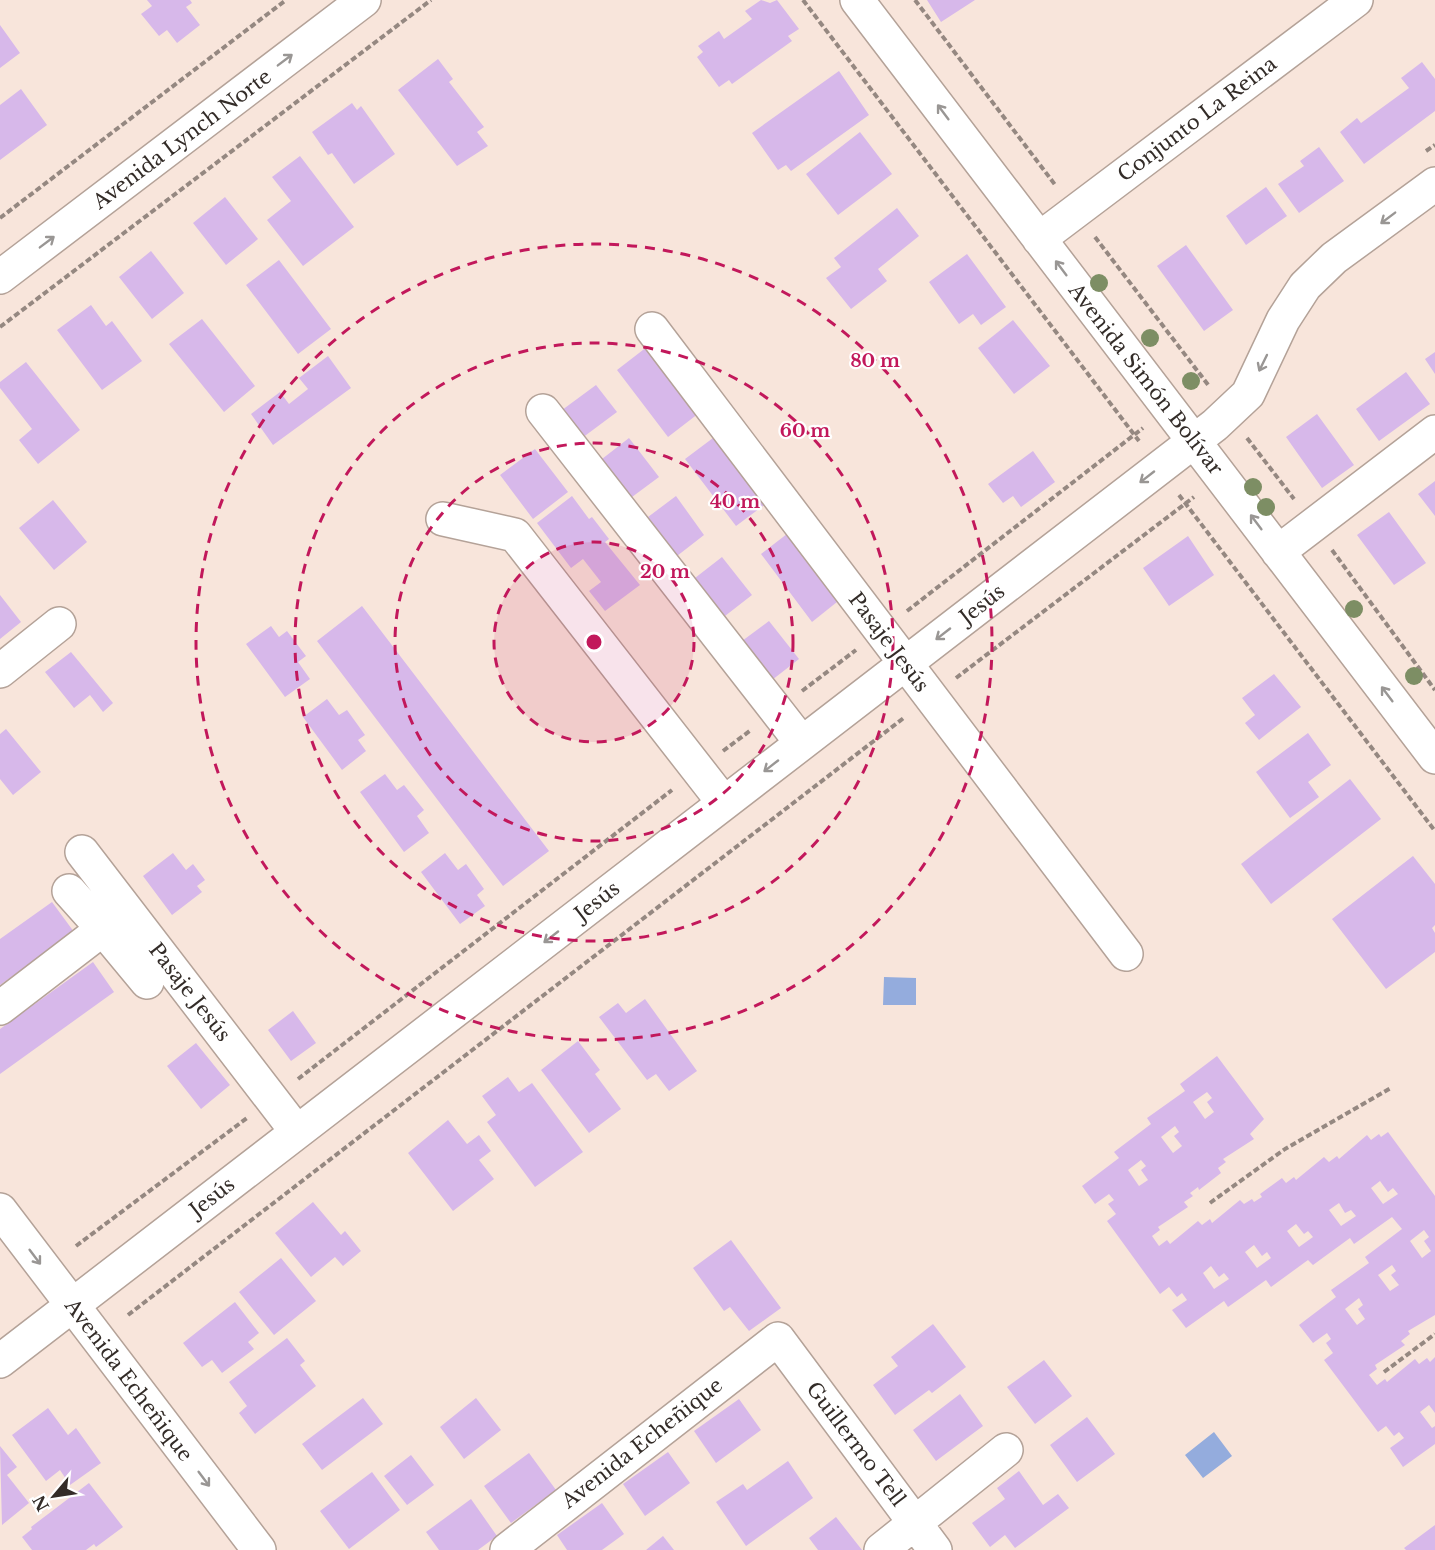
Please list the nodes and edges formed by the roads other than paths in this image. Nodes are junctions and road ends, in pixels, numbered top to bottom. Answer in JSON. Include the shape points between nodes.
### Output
{"nodes":[{"id":1,"x":364,"y":0,"type":"edge"},
{"id":2,"x":857,"y":0,"type":"edge"},
{"id":3,"x":1356,"y":0,"type":"edge"},
{"id":4,"x":1435,"y":183,"type":"edge"},
{"id":5,"x":1039,"y":239,"type":"junction"},
{"id":6,"x":0,"y":278,"type":"edge"},
{"id":7,"x":652,"y":329,"type":"dead end"},
{"id":8,"x":543,"y":411,"type":"dead end"},
{"id":9,"x":1435,"y":432,"type":"edge"},
{"id":10,"x":1193,"y":441,"type":"junction"},
{"id":11,"x":443,"y":519,"type":"dead end"},
{"id":12,"x":1278,"y":552,"type":"junction"},
{"id":13,"x":58,"y":624,"type":"dead end"},
{"id":14,"x":905,"y":663,"type":"junction"},
{"id":15,"x":0,"y":671,"type":"edge"},
{"id":16,"x":1425,"y":723,"type":"edge"},
{"id":17,"x":801,"y":742,"type":"junction"},
{"id":18,"x":1435,"y":758,"type":"edge"},
{"id":19,"x":724,"y":803,"type":"junction"},
{"id":20,"x":82,"y":852,"type":"dead end"},
{"id":21,"x":69,"y":891,"type":"dead end"},
{"id":22,"x":103,"y":929,"type":"junction"},
{"id":23,"x":1126,"y":954,"type":"dead end"},
{"id":24,"x":147,"y":982,"type":"dead end"},
{"id":25,"x":0,"y":1008,"type":"edge"},
{"id":26,"x":297,"y":1132,"type":"junction"},
{"id":27,"x":0,"y":1210,"type":"edge"},
{"id":28,"x":72,"y":1305,"type":"junction"},
{"id":29,"x":778,"y":1339,"type":"joint"},
{"id":30,"x":0,"y":1361,"type":"edge"},
{"id":31,"x":1006,"y":1450,"type":"dead end"},
{"id":32,"x":915,"y":1523,"type":"junction"},
{"id":33,"x":259,"y":1550,"type":"edge"},
{"id":34,"x":507,"y":1550,"type":"edge"},
{"id":35,"x":881,"y":1550,"type":"edge"},
{"id":36,"x":935,"y":1550,"type":"edge"}],
"edges":[{"from":6,"to":1,"type":"street","name":"Avenida Lynch Norte","one_way":true},
{"from":5,"to":2,"type":"street","name":"Avenida Simón Bolívar","one_way":true},
{"from":3,"to":5,"type":"street","name":"Conjunto La Reina"},
{"from":4,"to":10,"type":"street","name":"Jesús","one_way":true,"via":[[1334,258],[1305,286],[1283,320],[1248,394]]},
{"from":10,"to":5,"type":"street","name":"Avenida Simón Bolívar","one_way":true},
{"from":7,"to":14,"type":"street","name":"Pasaje Jesús"},
{"from":8,"to":17,"type":"street"},
{"from":9,"to":12,"type":"street"},
{"from":12,"to":10,"type":"street","name":"Avenida Simón Bolívar","one_way":true},
{"from":10,"to":14,"type":"street","name":"Jesús","one_way":true},
{"from":11,"to":19,"type":"street","via":[[515,535]]},
{"from":16,"to":12,"type":"street","name":"Avenida Simón Bolívar","one_way":true},
{"from":13,"to":15,"type":"street"},
{"from":14,"to":17,"type":"street","name":"Jesús"},
{"from":14,"to":23,"type":"street","name":"Pasaje Jesús"},
{"from":16,"to":18,"type":"street","name":"Avenida Simón Bolívar"},
{"from":17,"to":19,"type":"street","name":"Jesús","one_way":true},
{"from":19,"to":26,"type":"street","name":"Jesús","one_way":true},
{"from":20,"to":26,"type":"street","name":"Pasaje Jesús"},
{"from":21,"to":22,"type":"street"},
{"from":22,"to":24,"type":"street"},
{"from":22,"to":25,"type":"street"},
{"from":26,"to":28,"type":"street","name":"Jesús"},
{"from":27,"to":28,"type":"street","name":"Avenida Echeñique","one_way":true},
{"from":28,"to":30,"type":"street","name":"Jesús"},
{"from":28,"to":33,"type":"street","name":"Avenida Echeñique","one_way":true},
{"from":29,"to":32,"type":"street","name":"Guillermo Tell"},
{"from":29,"to":34,"type":"street","name":"Avenida Echeñique"},
{"from":31,"to":32,"type":"street"},
{"from":32,"to":35,"type":"street"},
{"from":32,"to":36,"type":"street","name":"Guillermo Tell"}]}
